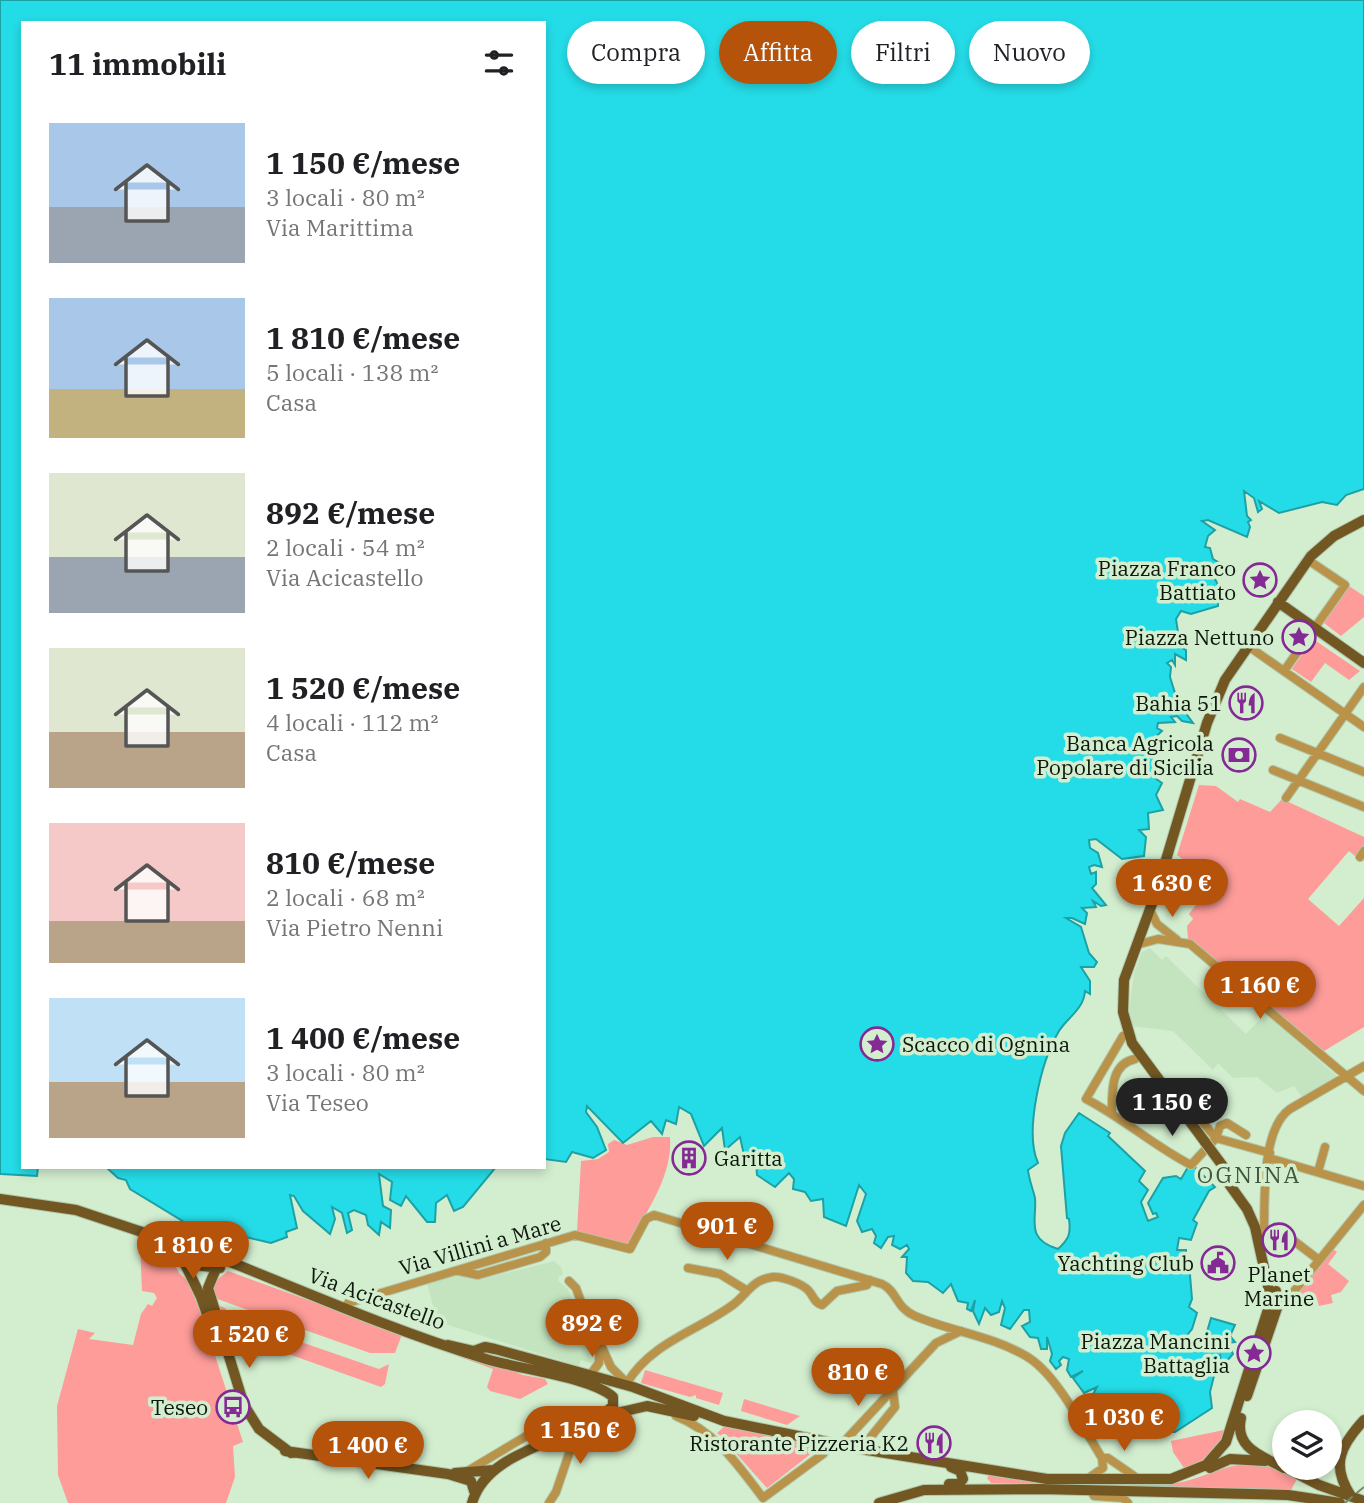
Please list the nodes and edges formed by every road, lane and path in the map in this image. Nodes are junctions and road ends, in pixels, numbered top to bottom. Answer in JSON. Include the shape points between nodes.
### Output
{"nodes":[{"id":1,"x":1364,"y":520,"type":"edge"},
{"id":2,"x":1310,"y":558,"type":"junction"},
{"id":3,"x":1278,"y":602,"type":"junction"},
{"id":4,"x":1315,"y":628,"type":"junction"},
{"id":5,"x":1247,"y":647,"type":"junction"},
{"id":6,"x":1364,"y":663,"type":"edge"},
{"id":7,"x":1284,"y":671,"type":"junction"},
{"id":8,"x":1364,"y":687,"type":"edge"},
{"id":9,"x":1345,"y":714,"type":"junction"},
{"id":10,"x":1364,"y":727,"type":"edge"},
{"id":11,"x":1280,"y":738,"type":"dead end"},
{"id":12,"x":1317,"y":754,"type":"junction"},
{"id":13,"x":1273,"y":770,"type":"dead end"},
{"id":14,"x":1364,"y":772,"type":"edge"},
{"id":15,"x":1299,"y":781,"type":"junction"},
{"id":16,"x":1286,"y":799,"type":"dead end"},
{"id":17,"x":1364,"y":807,"type":"edge"},
{"id":18,"x":1162,"y":867,"type":"junction"},
{"id":19,"x":1150,"y":910,"type":"junction"},
{"id":20,"x":1183,"y":942,"type":"junction"},
{"id":21,"x":1136,"y":945,"type":"junction"},
{"id":22,"x":1123,"y":1037,"type":"junction"},
{"id":23,"x":1135,"y":1059,"type":"junction"},
{"id":24,"x":1364,"y":1066,"type":"edge"},
{"id":25,"x":1349,"y":1077,"type":"junction"},
{"id":26,"x":1182,"y":1088,"type":"dead end"},
{"id":27,"x":1364,"y":1091,"type":"edge"},
{"id":28,"x":1112,"y":1113,"type":"junction"},
{"id":29,"x":1246,"y":1135,"type":"dead end"},
{"id":30,"x":1208,"y":1142,"type":"junction"},
{"id":31,"x":1325,"y":1147,"type":"dead end"},
{"id":32,"x":1269,"y":1155,"type":"junction"},
{"id":33,"x":1318,"y":1172,"type":"junction"},
{"id":34,"x":1226,"y":1175,"type":"junction"},
{"id":35,"x":1364,"y":1186,"type":"edge"},
{"id":36,"x":0,"y":1199,"type":"edge"},
{"id":37,"x":1364,"y":1205,"type":"edge"},
{"id":38,"x":1364,"y":1213,"type":"edge"},
{"id":39,"x":1349,"y":1223,"type":"junction"},
{"id":40,"x":144,"y":1232,"type":"junction"},
{"id":41,"x":1265,"y":1236,"type":"junction"},
{"id":42,"x":202,"y":1252,"type":"junction"},
{"id":43,"x":181,"y":1256,"type":"junction"},
{"id":44,"x":1320,"y":1260,"type":"junction"},
{"id":45,"x":220,"y":1268,"type":"junction"},
{"id":46,"x":688,"y":1268,"type":"dead end"},
{"id":47,"x":254,"y":1273,"type":"junction"},
{"id":48,"x":569,"y":1280,"type":"dead end"},
{"id":49,"x":870,"y":1280,"type":"junction"},
{"id":50,"x":746,"y":1290,"type":"junction"},
{"id":51,"x":1278,"y":1294,"type":"junction"},
{"id":52,"x":346,"y":1308,"type":"junction"},
{"id":53,"x":592,"y":1328,"type":"junction"},
{"id":54,"x":961,"y":1331,"type":"junction"},
{"id":55,"x":448,"y":1345,"type":"junction"},
{"id":56,"x":485,"y":1348,"type":"junction"},
{"id":57,"x":511,"y":1366,"type":"junction"},
{"id":58,"x":590,"y":1375,"type":"junction"},
{"id":59,"x":630,"y":1385,"type":"junction"},
{"id":60,"x":893,"y":1391,"type":"junction"},
{"id":61,"x":655,"y":1407,"type":"junction"},
{"id":62,"x":595,"y":1420,"type":"junction"},
{"id":63,"x":712,"y":1420,"type":"junction"},
{"id":64,"x":1364,"y":1420,"type":"edge"},
{"id":65,"x":724,"y":1421,"type":"junction"},
{"id":66,"x":705,"y":1431,"type":"junction"},
{"id":67,"x":572,"y":1432,"type":"junction"},
{"id":68,"x":550,"y":1441,"type":"junction"},
{"id":69,"x":837,"y":1444,"type":"junction"},
{"id":70,"x":867,"y":1450,"type":"junction"},
{"id":71,"x":291,"y":1453,"type":"junction"},
{"id":72,"x":1102,"y":1458,"type":"junction"},
{"id":73,"x":936,"y":1461,"type":"junction"},
{"id":74,"x":1272,"y":1461,"type":"edge"},
{"id":75,"x":1272,"y":1465,"type":"edge"},
{"id":76,"x":494,"y":1470,"type":"junction"},
{"id":77,"x":992,"y":1470,"type":"junction"},
{"id":78,"x":466,"y":1472,"type":"junction"},
{"id":79,"x":448,"y":1474,"type":"junction"},
{"id":80,"x":1140,"y":1479,"type":"junction"},
{"id":81,"x":1171,"y":1479,"type":"junction"},
{"id":82,"x":1309,"y":1480,"type":"edge"},
{"id":83,"x":1089,"y":1485,"type":"junction"},
{"id":84,"x":933,"y":1489,"type":"junction"},
{"id":85,"x":1040,"y":1489,"type":"junction"},
{"id":86,"x":1349,"y":1492,"type":"junction"},
{"id":87,"x":474,"y":1498,"type":"edge"},
{"id":88,"x":1364,"y":1501,"type":"edge"},
{"id":89,"x":549,"y":1503,"type":"edge"},
{"id":90,"x":879,"y":1503,"type":"edge"},
{"id":91,"x":1128,"y":1503,"type":"edge"},
{"id":92,"x":1340,"y":1503,"type":"edge"}],
"edges":[{"from":1,"to":2,"type":"main road","via":[[1334,536]]},
{"from":2,"to":3,"type":"main road"},
{"from":2,"to":4,"type":"street","via":[[1345,585]]},
{"from":3,"to":4,"type":"main road"},
{"from":3,"to":5,"type":"main road"},
{"from":4,"to":6,"type":"main road"},
{"from":4,"to":7,"type":"street"},
{"from":5,"to":7,"type":"street"},
{"from":5,"to":18,"type":"main road","via":[[1212,709]]},
{"from":7,"to":9,"type":"street"},
{"from":8,"to":9,"type":"street"},
{"from":9,"to":10,"type":"street"},
{"from":9,"to":12,"type":"street"},
{"from":11,"to":12,"type":"street"},
{"from":12,"to":14,"type":"street"},
{"from":12,"to":15,"type":"street"},
{"from":13,"to":15,"type":"street"},
{"from":15,"to":16,"type":"street"},
{"from":15,"to":17,"type":"street"},
{"from":18,"to":19,"type":"main road"},
{"from":18,"to":22,"type":"main road","via":[[1118,981],[1117,1014]]},
{"from":19,"to":20,"type":"street","via":[[1157,924]]},
{"from":19,"to":21,"type":"main road"},
{"from":20,"to":21,"type":"street","via":[[1153,939]]},
{"from":20,"to":25,"type":"street"},
{"from":21,"to":30,"type":"main road","via":[[1122,996],[1129,1036]]},
{"from":22,"to":23,"type":"main road"},
{"from":22,"to":28,"type":"street","via":[[1086,1099]]},
{"from":23,"to":28,"type":"street","via":[[1125,1063],[1113,1082]]},
{"from":23,"to":30,"type":"main road"},
{"from":24,"to":25,"type":"street"},
{"from":25,"to":27,"type":"street"},
{"from":25,"to":32,"type":"street","via":[[1290,1109],[1276,1125]]},
{"from":26,"to":30,"type":"street"},
{"from":28,"to":30,"type":"street","via":[[1191,1165]]},
{"from":29,"to":30,"type":"street","via":[[1227,1123]]},
{"from":30,"to":32,"type":"street"},
{"from":30,"to":34,"type":"main road","bridge":true},
{"from":31,"to":33,"type":"street"},
{"from":32,"to":33,"type":"street"},
{"from":32,"to":41,"type":"street"},
{"from":33,"to":35,"type":"street"},
{"from":34,"to":41,"type":"main road","via":[[1252,1205]]},
{"from":34,"to":51,"type":"main road","via":[[1251,1217]]},
{"from":36,"to":40,"type":"main road","via":[[54,1205]]},
{"from":37,"to":39,"type":"street"},
{"from":38,"to":39,"type":"street"},
{"from":39,"to":44,"type":"street"},
{"from":40,"to":42,"type":"main road"},
{"from":40,"to":43,"type":"main road"},
{"from":41,"to":44,"type":"street","via":[[1285,1234]]},
{"from":41,"to":51,"type":"main road"},
{"from":42,"to":43,"type":"main road","via":[[187,1250]]},
{"from":42,"to":45,"type":"main road","via":[[217,1260]]},
{"from":42,"to":47,"type":"main road"},
{"from":43,"to":45,"type":"main road","via":[[195,1265]]},
{"from":43,"to":71,"type":"main road","via":[[201,1297],[244,1422],[265,1444]]},
{"from":44,"to":51,"type":"street"},
{"from":45,"to":47,"type":"main road"},
{"from":45,"to":71,"type":"main road","via":[[208,1285],[248,1414],[267,1437]]},
{"from":46,"to":50,"type":"street","via":[[720,1275]]},
{"from":47,"to":52,"type":"main road","name":"Via Acicastello"},
{"from":48,"to":53,"type":"street"},
{"from":49,"to":50,"type":"street","via":[[867,1285],[837,1291],[822,1305],[807,1289],[781,1278],[767,1279]]},
{"from":49,"to":52,"type":"street","name":"Via Villini a Mare","via":[[649,1216],[630,1249],[575,1235],[348,1303]]},
{"from":49,"to":54,"type":"street","via":[[889,1287],[904,1311]]},
{"from":50,"to":59,"type":"street","via":[[736,1303],[679,1335],[639,1365]]},
{"from":51,"to":74,"type":"main road","via":[[1238,1432],[1245,1446]]},
{"from":51,"to":81,"type":"main road","via":[[1269,1308],[1226,1442],[1212,1461]]},
{"from":52,"to":55,"type":"main road","name":"Via Acicastello"},
{"from":53,"to":58,"type":"street","via":[[600,1359]]},
{"from":53,"to":59,"type":"street","via":[[611,1367]]},
{"from":54,"to":60,"type":"street","via":[[936,1343]]},
{"from":54,"to":72,"type":"street","via":[[1026,1356],[1042,1368]]},
{"from":55,"to":56,"type":"main road","name":"Via Acicastello","via":[[474,1351]]},
{"from":55,"to":57,"type":"main road","name":"Via Acicastello"},
{"from":56,"to":57,"type":"main road","via":[[484,1356]]},
{"from":56,"to":58,"type":"main road","name":"Via Acicastello"},
{"from":57,"to":62,"type":"main road","name":"Via Acicastello","via":[[611,1395],[614,1406]]},
{"from":58,"to":59,"type":"main road","name":"Via Acicastello"},
{"from":59,"to":65,"type":"main road","name":"Via Acicastello"},
{"from":60,"to":69,"type":"street"},
{"from":60,"to":70,"type":"street","via":[[895,1407],[865,1444]]},
{"from":61,"to":62,"type":"main road","via":[[622,1409]]},
{"from":61,"to":63,"type":"main road"},
{"from":61,"to":66,"type":"street"},
{"from":62,"to":67,"type":"main road"},
{"from":63,"to":65,"type":"main road"},
{"from":63,"to":66,"type":"street"},
{"from":64,"to":86,"type":"main road","via":[[1340,1452],[1339,1468]]},
{"from":65,"to":69,"type":"main road","name":"Via Acicastello"},
{"from":66,"to":69,"type":"street","via":[[729,1453],[763,1498]]},
{"from":67,"to":68,"type":"main road"},
{"from":67,"to":89,"type":"street","via":[[575,1436]]},
{"from":68,"to":76,"type":"main road"},
{"from":68,"to":78,"type":"street","via":[[527,1435]]},
{"from":69,"to":70,"type":"main road","name":"Via Acicastello"},
{"from":70,"to":73,"type":"main road","name":"Via Acicastello"},
{"from":71,"to":79,"type":"main road"},
{"from":72,"to":80,"type":"street"},
{"from":72,"to":83,"type":"street","via":[[1103,1468]]},
{"from":73,"to":77,"type":"main road","name":"Via Acicastello"},
{"from":73,"to":84,"type":"main road","via":[[960,1471],[963,1479]]},
{"from":75,"to":81,"type":"main road","via":[[1230,1459],[1194,1476]]},
{"from":76,"to":78,"type":"main road"},
{"from":76,"to":87,"type":"main road"},
{"from":77,"to":83,"type":"main road","name":"Via Acicastello"},
{"from":77,"to":85,"type":"main road","via":[[983,1478],[987,1485]]},
{"from":78,"to":79,"type":"main road"},
{"from":79,"to":87,"type":"main road","via":[[471,1481]]},
{"from":80,"to":81,"type":"main road"},
{"from":80,"to":83,"type":"main road"},
{"from":82,"to":86,"type":"main road"},
{"from":83,"to":85,"type":"main road"},
{"from":83,"to":91,"type":"street","via":[[1094,1496],[1124,1498]]},
{"from":83,"to":92,"type":"main road","via":[[1310,1496]]},
{"from":84,"to":85,"type":"main road"},
{"from":84,"to":90,"type":"main road"},
{"from":86,"to":88,"type":"main road"}]}
